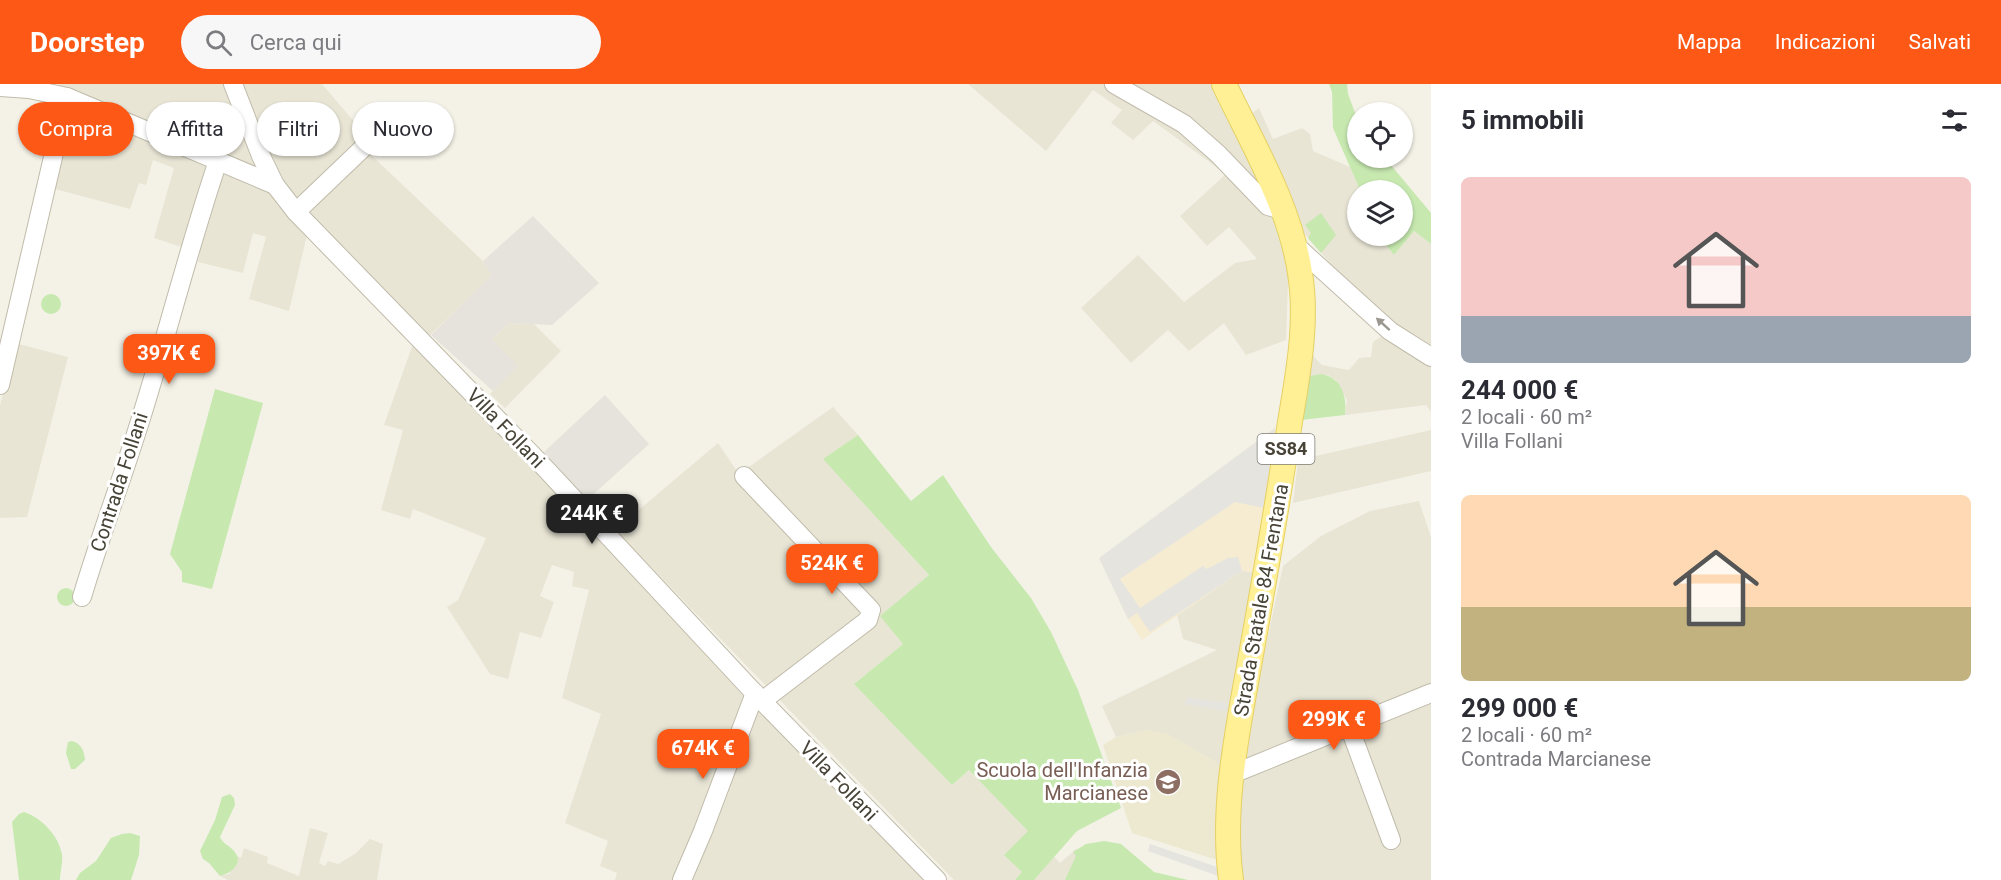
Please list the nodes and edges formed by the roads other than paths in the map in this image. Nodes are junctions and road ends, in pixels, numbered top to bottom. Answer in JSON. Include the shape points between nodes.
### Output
{"nodes":[{"id":1,"x":233,"y":84,"type":"edge"},
{"id":2,"x":1114,"y":84,"type":"edge"},
{"id":3,"x":1224,"y":84,"type":"edge"},
{"id":4,"x":0,"y":87,"type":"edge"},
{"id":5,"x":67,"y":97,"type":"junction"},
{"id":6,"x":355,"y":156,"type":"edge"},
{"id":7,"x":218,"y":160,"type":"junction"},
{"id":8,"x":275,"y":185,"type":"junction"},
{"id":9,"x":1282,"y":210,"type":"junction"},
{"id":10,"x":296,"y":212,"type":"junction"},
{"id":11,"x":1294,"y":244,"type":"junction"},
{"id":12,"x":1431,"y":357,"type":"edge"},
{"id":13,"x":0,"y":385,"type":"edge"},
{"id":14,"x":744,"y":476,"type":"dead end"},
{"id":15,"x":82,"y":597,"type":"dead end"},
{"id":16,"x":1431,"y":693,"type":"edge"},
{"id":17,"x":758,"y":697,"type":"junction"},
{"id":18,"x":1349,"y":726,"type":"junction"},
{"id":19,"x":1232,"y":770,"type":"junction"},
{"id":20,"x":1391,"y":840,"type":"dead end"},
{"id":21,"x":682,"y":880,"type":"edge"},
{"id":22,"x":937,"y":880,"type":"edge"},
{"id":23,"x":1231,"y":880,"type":"edge"}],
"edges":[{"from":1,"to":8,"type":"street","name":"Villa Follani"},
{"from":2,"to":9,"type":"street","via":[[1184,124],[1268,206]]},
{"from":3,"to":9,"type":"main road","name":"Strada Statale 84 Frentana","number":"SS84"},
{"from":4,"to":5,"type":"street"},
{"from":5,"to":7,"type":"street"},
{"from":5,"to":13,"type":"street"},
{"from":6,"to":10,"type":"street"},
{"from":7,"to":8,"type":"street"},
{"from":7,"to":15,"type":"street","name":"Contrada Follani"},
{"from":8,"to":10,"type":"street","name":"Villa Follani"},
{"from":9,"to":11,"type":"main road","name":"Strada Statale 84 Frentana","number":"SS84"},
{"from":10,"to":17,"type":"street","name":"Villa Follani","via":[[544,467]]},
{"from":12,"to":11,"type":"street","one_way":true,"via":[[1390,331]]},
{"from":11,"to":19,"type":"main road","name":"Strada Statale 84 Frentana","number":"SS84","via":[[1303,294],[1299,364]]},
{"from":14,"to":17,"type":"street","via":[[871,610],[868,620]]},
{"from":16,"to":18,"type":"street"},
{"from":17,"to":21,"type":"street"},
{"from":17,"to":22,"type":"street","name":"Villa Follani"},
{"from":18,"to":19,"type":"street","via":[[1240,771]]},
{"from":18,"to":20,"type":"street"},
{"from":19,"to":23,"type":"main road","name":"Strada Statale 84 Frentana","number":"SS84","via":[[1227,822]]}]}
